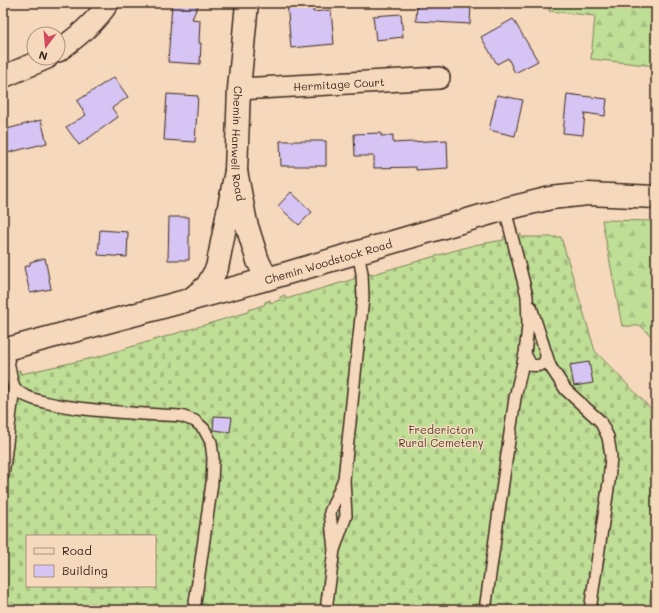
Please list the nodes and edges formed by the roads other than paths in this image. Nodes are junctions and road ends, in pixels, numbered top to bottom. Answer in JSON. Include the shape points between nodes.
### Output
{"nodes":[{"id":1,"x":108,"y":3,"type":"edge"},
{"id":2,"x":247,"y":3,"type":"edge"},
{"id":3,"x":66,"y":45,"type":"edge"},
{"id":4,"x":28,"y":66,"type":"edge"},
{"id":5,"x":3,"y":77,"type":"edge"},
{"id":6,"x":439,"y":78,"type":"dead end"},
{"id":7,"x":239,"y":89,"type":"junction"},
{"id":8,"x":236,"y":171,"type":"junction"},
{"id":9,"x":656,"y":197,"type":"edge"},
{"id":10,"x":505,"y":209,"type":"junction"},
{"id":11,"x":358,"y":253,"type":"junction"},
{"id":12,"x":267,"y":279,"type":"junction"},
{"id":13,"x":527,"y":296,"type":"junction"},
{"id":14,"x":189,"y":301,"type":"junction"},
{"id":15,"x":5,"y":349,"type":"edge"},
{"id":16,"x":525,"y":354,"type":"junction"},
{"id":17,"x":546,"y":354,"type":"junction"},
{"id":18,"x":14,"y":387,"type":"junction"},
{"id":19,"x":28,"y":398,"type":"junction"},
{"id":20,"x":12,"y":404,"type":"junction"},
{"id":21,"x":3,"y":475,"type":"edge"},
{"id":22,"x":344,"y":479,"type":"junction"},
{"id":23,"x":334,"y":550,"type":"junction"},
{"id":24,"x":194,"y":610,"type":"edge"},
{"id":25,"x":326,"y":610,"type":"edge"},
{"id":26,"x":485,"y":610,"type":"edge"},
{"id":27,"x":590,"y":610,"type":"edge"}],
"edges":[{"from":1,"to":3,"type":"street","via":[[101,15]]},
{"from":2,"to":7,"type":"main road","name":"Chemin Hanwell Road"},
{"from":4,"to":5,"type":"street"},
{"from":6,"to":7,"type":"street","name":"Hermitage Court"},
{"from":7,"to":8,"type":"main road","name":"Chemin Hanwell Road"},
{"from":8,"to":12,"type":"main road","name":"Chemin Hanwell Road","via":[[246,223],[258,261]]},
{"from":8,"to":14,"type":"main road","via":[[217,268],[207,286]]},
{"from":9,"to":10,"type":"main road","name":"Chemin Woodstock Road","via":[[588,194],[551,198]]},
{"from":10,"to":11,"type":"main road","name":"Chemin Woodstock Road"},
{"from":10,"to":13,"type":"lane"},
{"from":11,"to":12,"type":"main road","name":"Chemin Woodstock Road"},
{"from":11,"to":22,"type":"lane","via":[[363,298]]},
{"from":12,"to":14,"type":"main road","name":"Chemin Woodstock Road"},
{"from":13,"to":16,"type":"lane","via":[[528,326]]},
{"from":13,"to":17,"type":"lane"},
{"from":14,"to":15,"type":"main road","name":"Chemin Woodstock Road"},
{"from":15,"to":18,"type":"lane"},
{"from":16,"to":17,"type":"lane","via":[[531,365],[538,366],[546,361]]},
{"from":16,"to":26,"type":"lane","via":[[514,405]]},
{"from":17,"to":27,"type":"lane","via":[[550,366],[566,390],[600,421],[608,437],[611,456],[609,482]]},
{"from":18,"to":19,"type":"lane"},
{"from":18,"to":20,"type":"lane"},
{"from":19,"to":20,"type":"lane","via":[[19,398]]},
{"from":19,"to":24,"type":"lane","via":[[86,409],[181,416],[195,421],[204,429],[211,442],[212,483]]},
{"from":20,"to":21,"type":"lane"},
{"from":22,"to":23,"type":"lane","via":[[346,516]]},
{"from":22,"to":23,"type":"lane","via":[[330,512]]},
{"from":23,"to":25,"type":"lane"}]}
